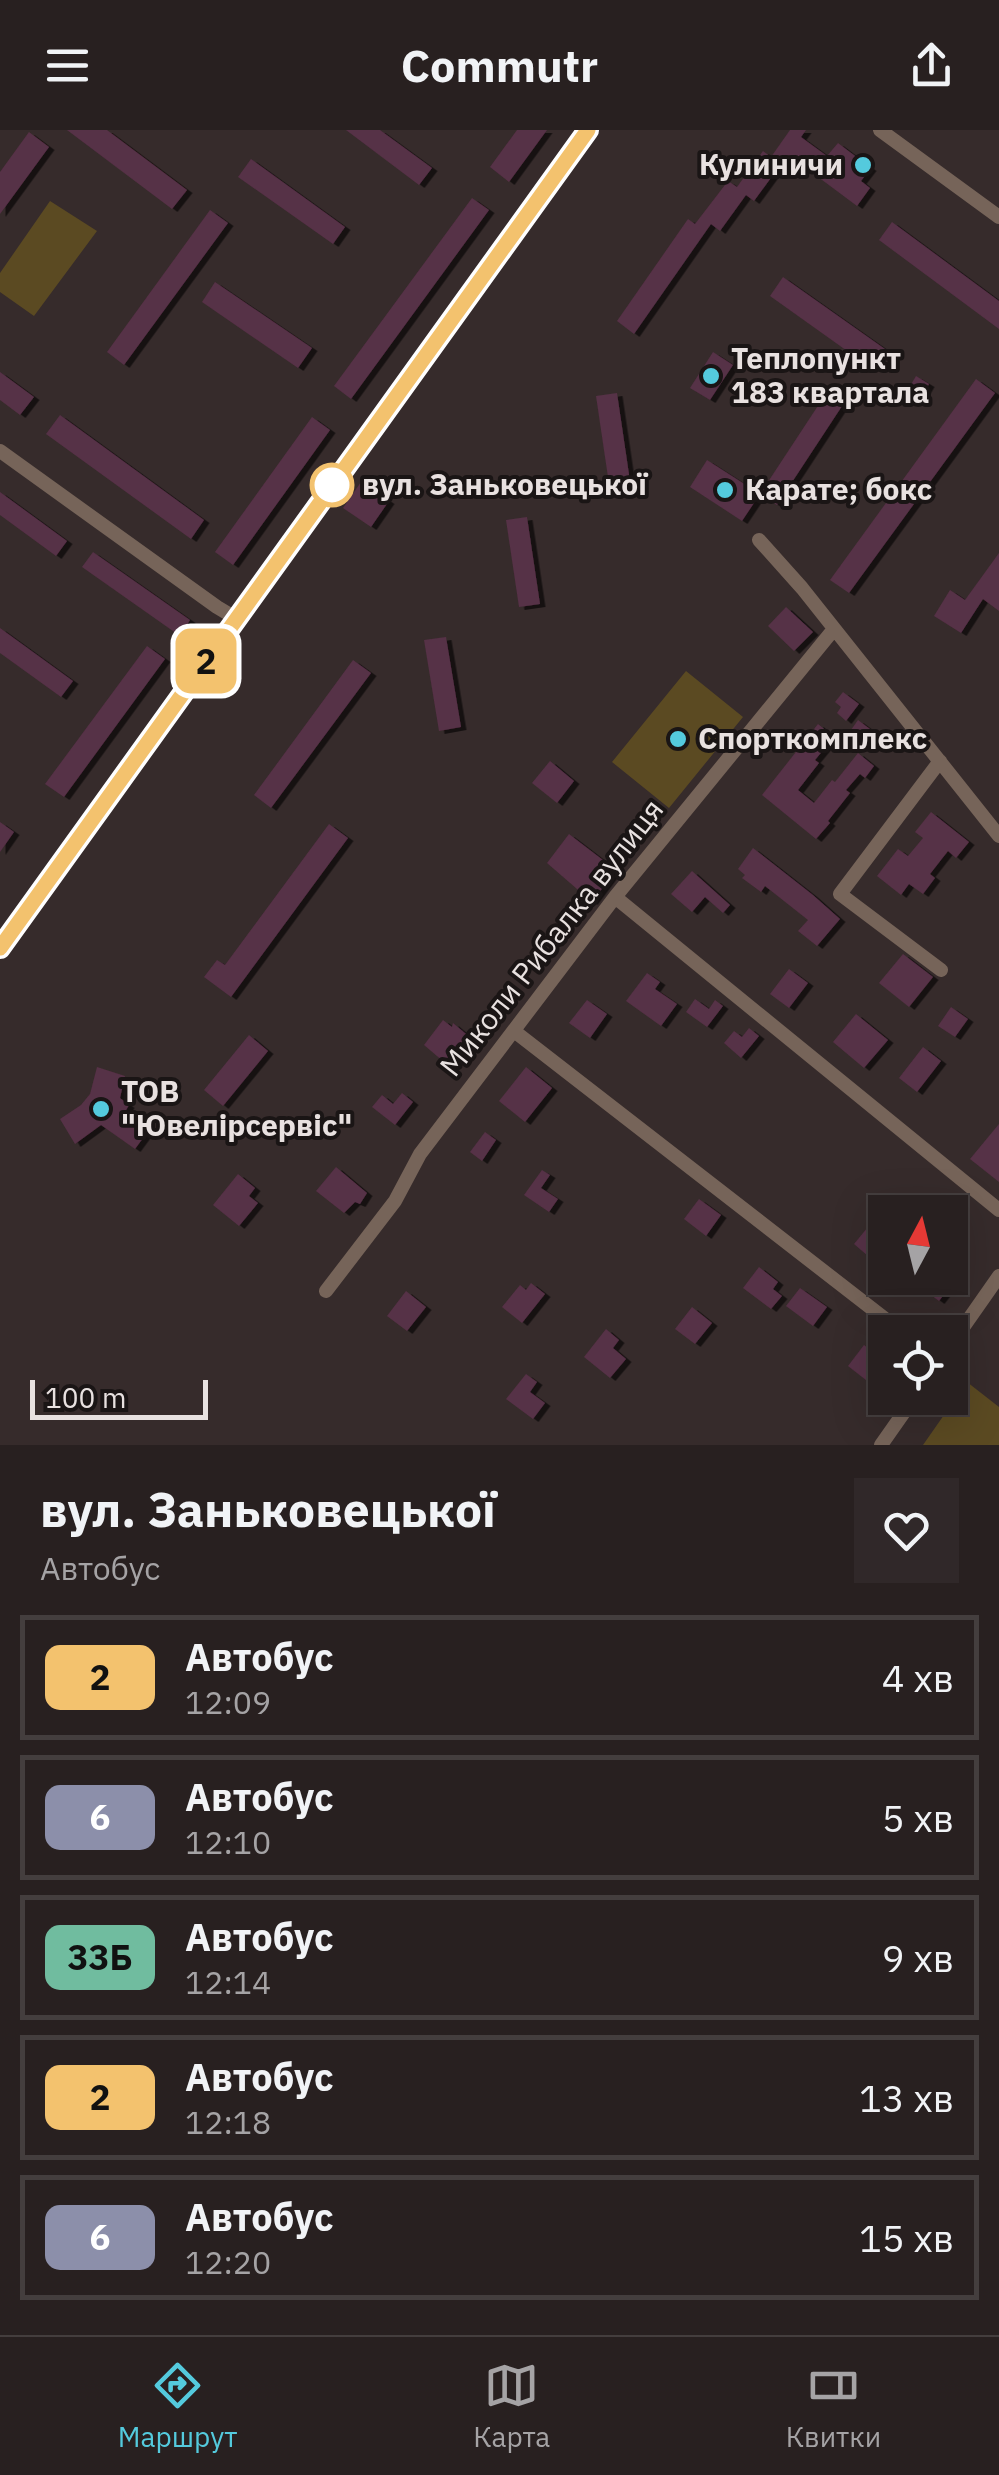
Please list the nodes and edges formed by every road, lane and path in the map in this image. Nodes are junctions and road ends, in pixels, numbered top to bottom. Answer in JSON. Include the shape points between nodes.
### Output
{"nodes":[{"id":1,"x":588,"y":130,"type":"edge"},
{"id":2,"x":880,"y":130,"type":"edge"},
{"id":3,"x":999,"y":217,"type":"edge"},
{"id":4,"x":0,"y":452,"type":"edge"},
{"id":5,"x":759,"y":540,"type":"dead end"},
{"id":6,"x":237,"y":619,"type":"junction"},
{"id":7,"x":834,"y":629,"type":"junction"},
{"id":8,"x":940,"y":761,"type":"junction"},
{"id":9,"x":999,"y":836,"type":"edge"},
{"id":10,"x":615,"y":897,"type":"junction"},
{"id":11,"x":0,"y":948,"type":"edge"},
{"id":12,"x":940,"y":970,"type":"dead end"},
{"id":13,"x":514,"y":1031,"type":"junction"},
{"id":14,"x":999,"y":1210,"type":"edge"},
{"id":15,"x":999,"y":1276,"type":"edge"},
{"id":16,"x":326,"y":1290,"type":"dead end"},
{"id":17,"x":880,"y":1315,"type":"edge"},
{"id":18,"x":968,"y":1320,"type":"edge"},
{"id":19,"x":902,"y":1415,"type":"edge"},
{"id":20,"x":881,"y":1445,"type":"edge"}],
"edges":[{"from":1,"to":6,"type":"street"},
{"from":2,"to":3,"type":"street"},
{"from":4,"to":6,"type":"street"},
{"from":5,"to":7,"type":"street"},
{"from":6,"to":11,"type":"street"},
{"from":7,"to":8,"type":"street"},
{"from":7,"to":10,"type":"street","name":"Миколи Рибалка вулиця"},
{"from":8,"to":9,"type":"street"},
{"from":8,"to":12,"type":"street","via":[[840,894]]},
{"from":10,"to":13,"type":"street","name":"Миколи Рибалка вулиця"},
{"from":10,"to":14,"type":"street"},
{"from":13,"to":16,"type":"street","name":"Миколи Рибалка вулиця"},
{"from":13,"to":17,"type":"street"},
{"from":15,"to":18,"type":"street"},
{"from":19,"to":20,"type":"street"}]}
